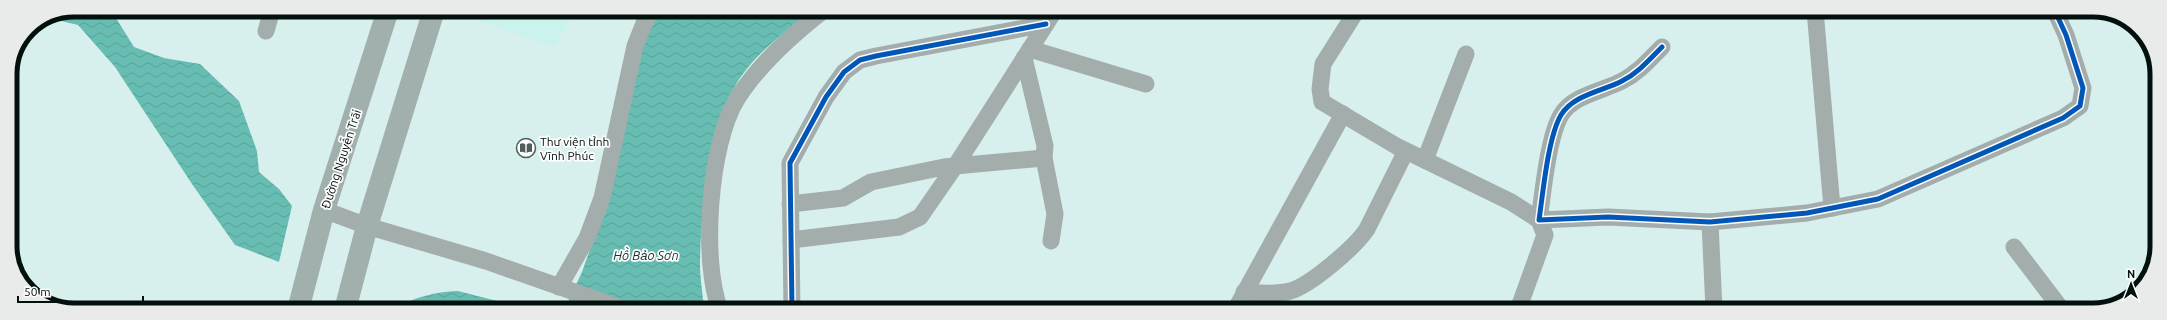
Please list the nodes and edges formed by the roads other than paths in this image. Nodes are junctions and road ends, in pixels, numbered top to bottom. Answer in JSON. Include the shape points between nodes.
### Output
{"nodes":[{"id":1,"x":270,"y":17,"type":"edge"},
{"id":2,"x":386,"y":17,"type":"edge"},
{"id":3,"x":432,"y":17,"type":"edge"},
{"id":4,"x":648,"y":17,"type":"edge"},
{"id":5,"x":816,"y":17,"type":"edge"},
{"id":6,"x":1051,"y":17,"type":"edge"},
{"id":7,"x":1353,"y":17,"type":"edge"},
{"id":8,"x":1816,"y":17,"type":"edge"},
{"id":9,"x":2058,"y":17,"type":"edge"},
{"id":10,"x":266,"y":31,"type":"dead end"},
{"id":11,"x":1662,"y":47,"type":"dead end"},
{"id":12,"x":1027,"y":53,"type":"junction"},
{"id":13,"x":1466,"y":54,"type":"dead end"},
{"id":14,"x":1146,"y":84,"type":"dead end"},
{"id":15,"x":1343,"y":114,"type":"junction"},
{"id":16,"x":1406,"y":151,"type":"junction"},
{"id":17,"x":1044,"y":158,"type":"junction"},
{"id":18,"x":1425,"y":160,"type":"junction"},
{"id":19,"x":956,"y":165,"type":"junction"},
{"id":20,"x":790,"y":204,"type":"junction"},
{"id":21,"x":1832,"y":208,"type":"junction"},
{"id":22,"x":324,"y":210,"type":"junction"},
{"id":23,"x":1539,"y":220,"type":"junction"},
{"id":24,"x":1710,"y":222,"type":"junction"},
{"id":25,"x":367,"y":226,"type":"junction"},
{"id":26,"x":791,"y":240,"type":"junction"},
{"id":27,"x":1051,"y":241,"type":"dead end"},
{"id":28,"x":2014,"y":247,"type":"dead end"},
{"id":29,"x":562,"y":288,"type":"junction"},
{"id":30,"x":1244,"y":292,"type":"junction"},
{"id":31,"x":300,"y":303,"type":"edge"},
{"id":32,"x":347,"y":303,"type":"edge"},
{"id":33,"x":606,"y":303,"type":"edge"},
{"id":34,"x":718,"y":303,"type":"edge"},
{"id":35,"x":792,"y":303,"type":"edge"},
{"id":36,"x":1238,"y":303,"type":"edge"},
{"id":37,"x":1521,"y":303,"type":"edge"},
{"id":38,"x":1714,"y":303,"type":"edge"},
{"id":39,"x":2057,"y":303,"type":"edge"}],
"edges":[{"from":1,"to":10,"type":"street"},
{"from":2,"to":22,"type":"main road","name":"Đường Nguyễn Trãi"},
{"from":3,"to":25,"type":"main road"},
{"from":4,"to":29,"type":"street","via":[[635,46],[602,198],[587,238]]},
{"from":5,"to":34,"type":"street","via":[[760,68],[736,100],[729,117],[714,173],[712,193],[712,280]]},
{"from":6,"to":12,"type":"street"},
{"from":6,"to":20,"type":"street","via":[[876,56],[855,63],[844,72],[826,97],[790,163]]},
{"from":7,"to":15,"type":"street","via":[[1323,64],[1320,89],[1322,102]]},
{"from":8,"to":21,"type":"street"},
{"from":9,"to":21,"type":"street","via":[[2083,88],[2080,106],[2063,118],[1878,199]]},
{"from":11,"to":23,"type":"street","via":[[1637,72],[1572,104],[1561,115],[1551,144]]},
{"from":12,"to":14,"type":"street"},
{"from":12,"to":17,"type":"street","via":[[1045,146]]},
{"from":12,"to":19,"type":"street"},
{"from":13,"to":18,"type":"street"},
{"from":15,"to":16,"type":"street"},
{"from":15,"to":30,"type":"street"},
{"from":16,"to":18,"type":"street"},
{"from":16,"to":30,"type":"street","via":[[1367,229],[1351,247],[1307,283],[1292,291],[1278,294]]},
{"from":17,"to":19,"type":"street"},
{"from":17,"to":27,"type":"street","via":[[1055,214]]},
{"from":18,"to":23,"type":"street","via":[[1511,202]]},
{"from":19,"to":20,"type":"street","via":[[871,182],[843,198]]},
{"from":19,"to":26,"type":"street","via":[[920,217],[898,228]]},
{"from":20,"to":26,"type":"street"},
{"from":21,"to":24,"type":"street","via":[[1807,213]]},
{"from":22,"to":25,"type":"street"},
{"from":22,"to":31,"type":"main road","name":"Đường Nguyễn Trãi"},
{"from":23,"to":24,"type":"street","via":[[1608,217]]},
{"from":23,"to":37,"type":"street","via":[[1545,235]]},
{"from":24,"to":38,"type":"street"},
{"from":25,"to":29,"type":"street","via":[[486,261]]},
{"from":25,"to":32,"type":"main road"},
{"from":26,"to":35,"type":"street"},
{"from":28,"to":39,"type":"street"},
{"from":29,"to":33,"type":"street"},
{"from":30,"to":36,"type":"street"}]}
